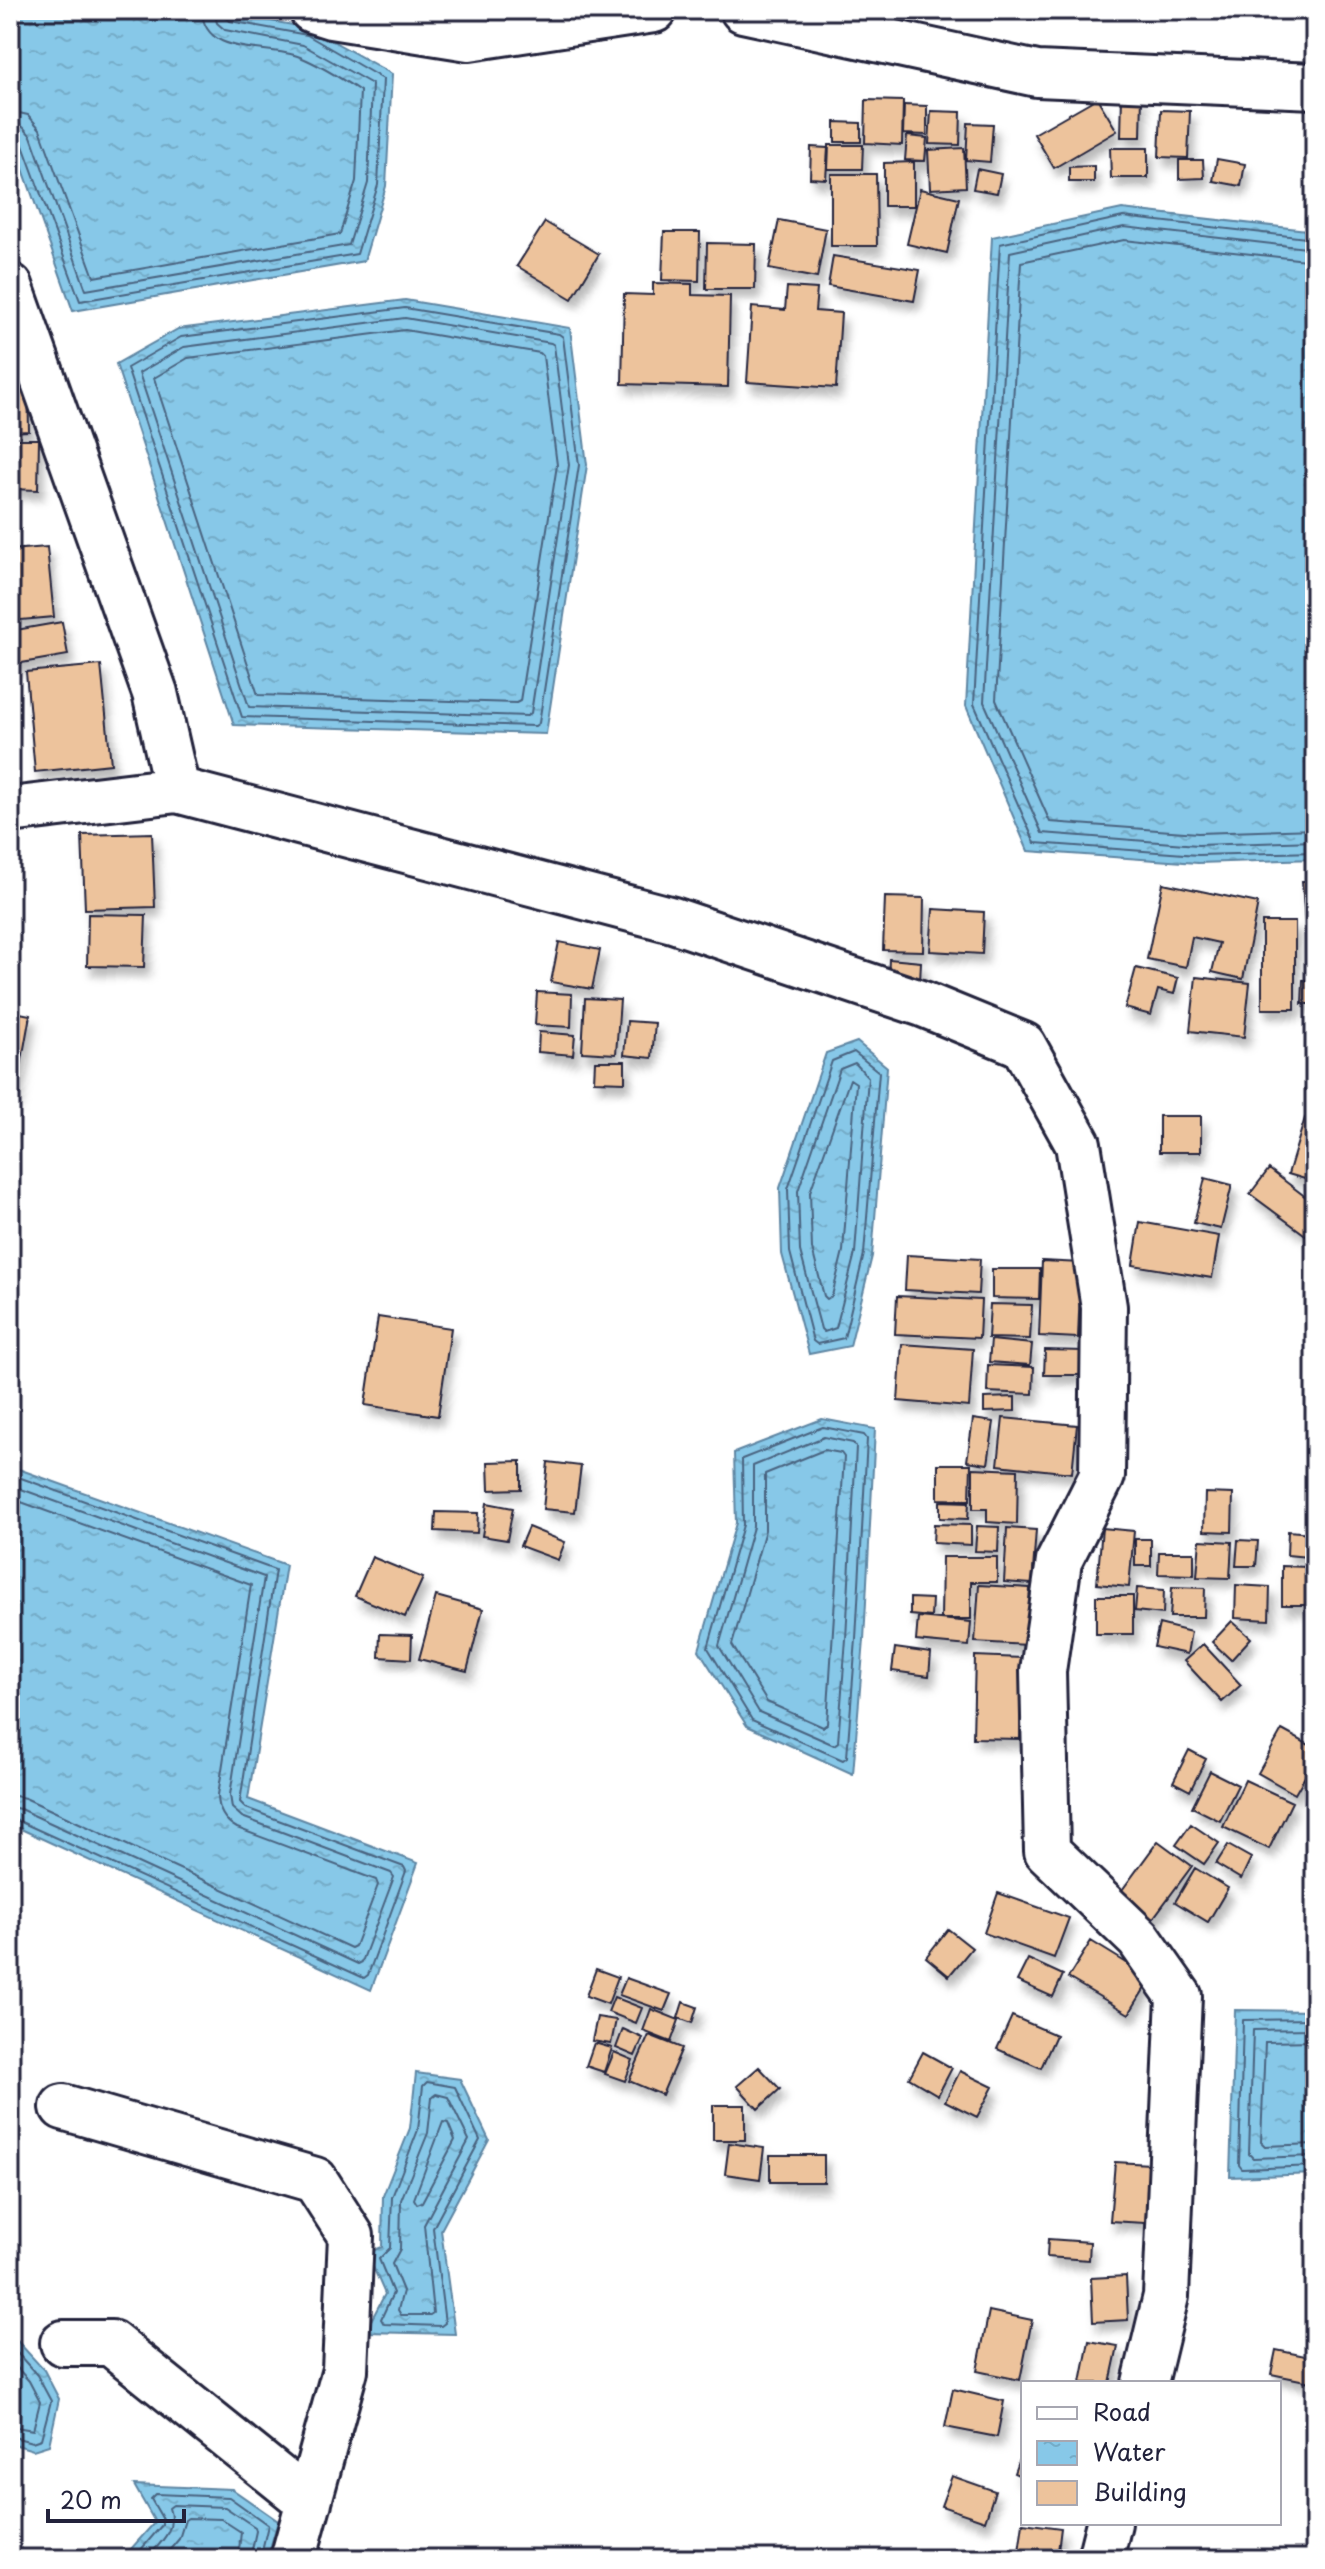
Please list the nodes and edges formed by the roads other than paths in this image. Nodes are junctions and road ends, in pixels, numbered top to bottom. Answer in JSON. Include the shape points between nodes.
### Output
{"nodes":[{"id":1,"x":312,"y":10,"type":"edge"},
{"id":2,"x":654,"y":10,"type":"edge"},
{"id":3,"x":743,"y":10,"type":"edge"},
{"id":4,"x":1315,"y":86,"type":"edge"},
{"id":5,"x":10,"y":286,"type":"edge"},
{"id":6,"x":177,"y":790,"type":"junction"},
{"id":7,"x":10,"y":810,"type":"edge"},
{"id":8,"x":63,"y":2107,"type":"dead end"},
{"id":9,"x":63,"y":2343,"type":"dead end"},
{"id":10,"x":1145,"y":2381,"type":"edge"},
{"id":11,"x":309,"y":2502,"type":"junction"},
{"id":12,"x":1108,"y":2525,"type":"edge"},
{"id":13,"x":293,"y":2559,"type":"edge"},
{"id":14,"x":1100,"y":2559,"type":"edge"}],
"edges":[{"from":1,"to":2,"type":"street","via":[[469,38]]},
{"from":3,"to":4,"type":"street","via":[[1037,74]]},
{"from":5,"to":6,"type":"street","via":[[155,693]]},
{"from":6,"to":7,"type":"street"},
{"from":6,"to":10,"type":"street","via":[[673,920],[923,1004],[1023,1045],[1078,1144],[1104,1307],[1102,1476],[1059,1561],[1043,1671],[1047,1851],[1139,1939],[1179,1996],[1166,2296]]},
{"from":8,"to":11,"type":"street","via":[[315,2180],[351,2236],[345,2370]]},
{"from":9,"to":11,"type":"street","via":[[111,2343]]},
{"from":11,"to":13,"type":"street"},
{"from":12,"to":14,"type":"street"}]}
